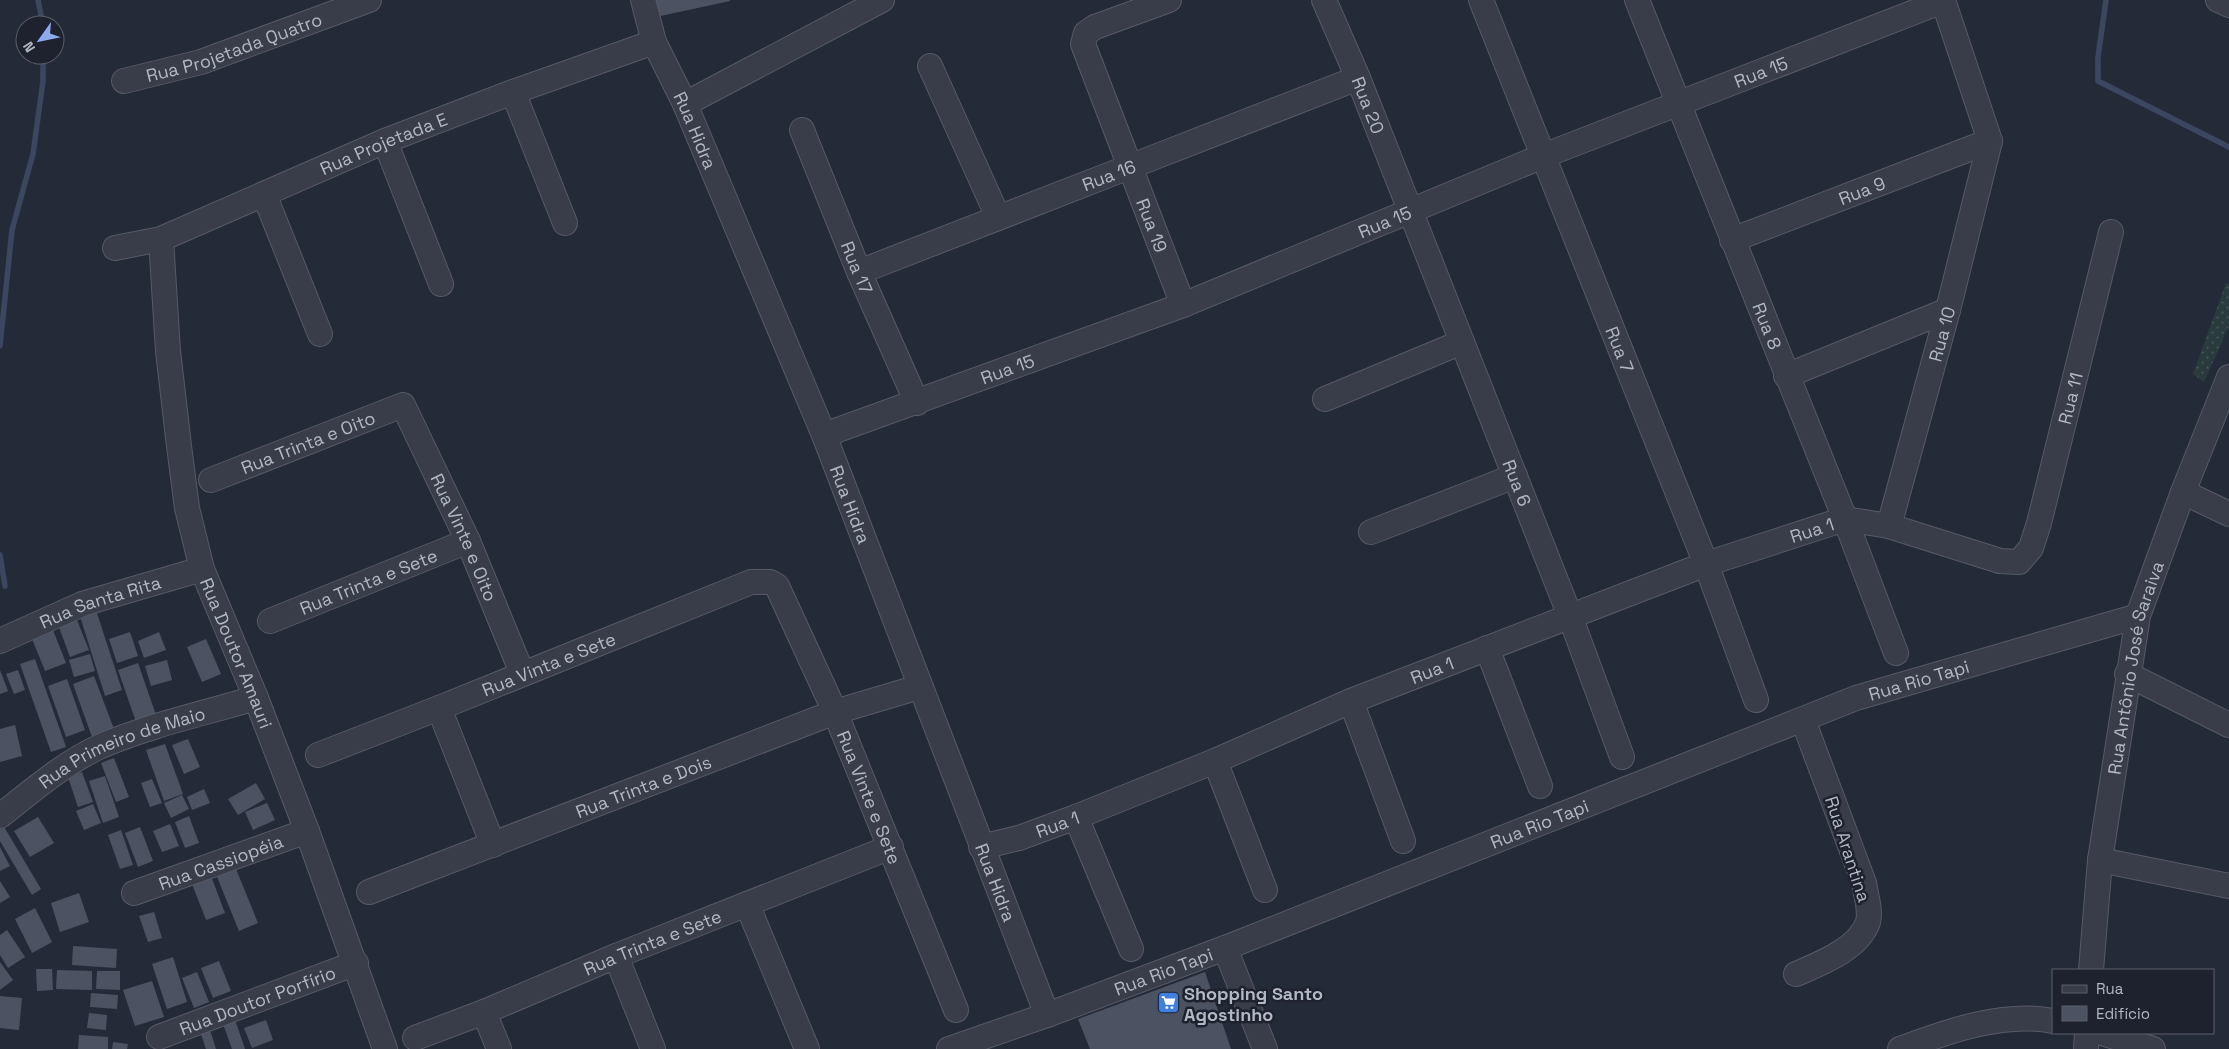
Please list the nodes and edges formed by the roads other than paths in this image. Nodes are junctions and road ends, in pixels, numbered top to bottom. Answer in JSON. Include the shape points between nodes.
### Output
{"nodes":[{"id":1,"x":370,"y":0,"type":"edge"},
{"id":2,"x":643,"y":0,"type":"edge"},
{"id":3,"x":882,"y":0,"type":"edge"},
{"id":4,"x":1169,"y":0,"type":"edge"},
{"id":5,"x":1324,"y":0,"type":"edge"},
{"id":6,"x":1482,"y":0,"type":"edge"},
{"id":7,"x":1637,"y":0,"type":"edge"},
{"id":8,"x":2218,"y":0,"type":"edge"},
{"id":9,"x":1943,"y":1,"type":"edge"},
{"id":10,"x":2229,"y":5,"type":"edge"},
{"id":11,"x":654,"y":42,"type":"junction"},
{"id":12,"x":930,"y":66,"type":"dead end"},
{"id":13,"x":1358,"y":78,"type":"junction"},
{"id":14,"x":124,"y":81,"type":"dead end"},
{"id":15,"x":513,"y":92,"type":"junction"},
{"id":16,"x":1679,"y":103,"type":"junction"},
{"id":17,"x":685,"y":104,"type":"junction"},
{"id":18,"x":802,"y":130,"type":"dead end"},
{"id":19,"x":1990,"y":141,"type":"junction"},
{"id":20,"x":384,"y":142,"type":"junction"},
{"id":21,"x":1543,"y":156,"type":"junction"},
{"id":22,"x":1130,"y":168,"type":"junction"},
{"id":23,"x":264,"y":194,"type":"junction"},
{"id":24,"x":1410,"y":209,"type":"junction"},
{"id":25,"x":998,"y":217,"type":"junction"},
{"id":26,"x":565,"y":223,"type":"dead end"},
{"id":27,"x":2111,"y":232,"type":"dead end"},
{"id":28,"x":161,"y":238,"type":"junction"},
{"id":29,"x":1732,"y":240,"type":"junction"},
{"id":30,"x":115,"y":248,"type":"dead end"},
{"id":31,"x":860,"y":272,"type":"junction"},
{"id":32,"x":441,"y":284,"type":"dead end"},
{"id":33,"x":1183,"y":305,"type":"junction"},
{"id":34,"x":1948,"y":310,"type":"junction"},
{"id":35,"x":320,"y":334,"type":"dead end"},
{"id":36,"x":1462,"y":342,"type":"junction"},
{"id":37,"x":1786,"y":376,"type":"junction"},
{"id":38,"x":2229,"y":377,"type":"edge"},
{"id":39,"x":1325,"y":399,"type":"dead end"},
{"id":40,"x":916,"y":402,"type":"junction"},
{"id":41,"x":404,"y":405,"type":"joint"},
{"id":42,"x":824,"y":435,"type":"junction"},
{"id":43,"x":1515,"y":476,"type":"junction"},
{"id":44,"x":211,"y":480,"type":"dead end"},
{"id":45,"x":2183,"y":492,"type":"junction"},
{"id":46,"x":2229,"y":514,"type":"edge"},
{"id":47,"x":1845,"y":518,"type":"junction"},
{"id":48,"x":1889,"y":526,"type":"junction"},
{"id":49,"x":1371,"y":532,"type":"dead end"},
{"id":50,"x":468,"y":541,"type":"junction"},
{"id":51,"x":2019,"y":562,"type":"joint"},
{"id":52,"x":1706,"y":564,"type":"junction"},
{"id":53,"x":202,"y":569,"type":"junction"},
{"id":54,"x":777,"y":586,"type":"joint"},
{"id":55,"x":1570,"y":616,"type":"junction"},
{"id":56,"x":2138,"y":616,"type":"junction"},
{"id":57,"x":270,"y":621,"type":"dead end"},
{"id":58,"x":0,"y":641,"type":"edge"},
{"id":59,"x":1487,"y":648,"type":"junction"},
{"id":60,"x":1896,"y":653,"type":"dead end"},
{"id":61,"x":522,"y":673,"type":"junction"},
{"id":62,"x":2127,"y":674,"type":"junction"},
{"id":63,"x":919,"y":687,"type":"junction"},
{"id":64,"x":256,"y":698,"type":"junction"},
{"id":65,"x":1756,"y":700,"type":"dead end"},
{"id":66,"x":1351,"y":701,"type":"junction"},
{"id":67,"x":439,"y":708,"type":"junction"},
{"id":68,"x":835,"y":712,"type":"junction"},
{"id":69,"x":1803,"y":720,"type":"junction"},
{"id":70,"x":2229,"y":725,"type":"edge"},
{"id":71,"x":318,"y":755,"type":"dead end"},
{"id":72,"x":1622,"y":757,"type":"dead end"},
{"id":73,"x":1215,"y":761,"type":"junction"},
{"id":74,"x":1540,"y":786,"type":"dead end"},
{"id":75,"x":0,"y":816,"type":"edge"},
{"id":76,"x":1076,"y":817,"type":"junction"},
{"id":77,"x":307,"y":830,"type":"junction"},
{"id":78,"x":1403,"y":841,"type":"dead end"},
{"id":79,"x":493,"y":845,"type":"junction"},
{"id":80,"x":891,"y":847,"type":"junction"},
{"id":81,"x":981,"y":848,"type":"junction"},
{"id":82,"x":2100,"y":860,"type":"junction"},
{"id":83,"x":2229,"y":886,"type":"edge"},
{"id":84,"x":1265,"y":890,"type":"dead end"},
{"id":85,"x":369,"y":892,"type":"dead end"},
{"id":86,"x":134,"y":893,"type":"dead end"},
{"id":87,"x":748,"y":904,"type":"junction"},
{"id":88,"x":1131,"y":948,"type":"dead end"},
{"id":89,"x":1225,"y":948,"type":"junction"},
{"id":90,"x":616,"y":956,"type":"junction"},
{"id":91,"x":356,"y":963,"type":"junction"},
{"id":92,"x":2091,"y":969,"type":"edge"},
{"id":93,"x":1796,"y":974,"type":"dead end"},
{"id":94,"x":956,"y":1010,"type":"dead end"},
{"id":95,"x":484,"y":1012,"type":"junction"},
{"id":96,"x":1047,"y":1015,"type":"junction"},
{"id":97,"x":2052,"y":1021,"type":"edge"},
{"id":98,"x":2087,"y":1034,"type":"edge"},
{"id":99,"x":2105,"y":1034,"type":"edge"},
{"id":100,"x":159,"y":1037,"type":"dead end"},
{"id":101,"x":415,"y":1038,"type":"dead end"},
{"id":102,"x":385,"y":1049,"type":"edge"},
{"id":103,"x":498,"y":1049,"type":"edge"},
{"id":104,"x":653,"y":1049,"type":"edge"},
{"id":105,"x":807,"y":1049,"type":"edge"},
{"id":106,"x":949,"y":1049,"type":"edge"},
{"id":107,"x":1265,"y":1049,"type":"edge"},
{"id":108,"x":1900,"y":1049,"type":"edge"},
{"id":109,"x":2086,"y":1049,"type":"edge"},
{"id":110,"x":2153,"y":1049,"type":"edge"}],
"edges":[{"from":1,"to":14,"type":"street","name":"Rua Projetada Quatro","via":[[201,62]]},
{"from":2,"to":11,"type":"street","name":"Rua Hidra"},
{"from":3,"to":17,"type":"street"},
{"from":4,"to":22,"type":"street","name":"Rua 19","via":[[1095,28],[1086,33],[1083,44]]},
{"from":5,"to":13,"type":"street","name":"Rua 20"},
{"from":6,"to":21,"type":"street","name":"Rua 7"},
{"from":7,"to":16,"type":"street","name":"Rua 8"},
{"from":8,"to":10,"type":"street"},
{"from":9,"to":16,"type":"street","name":"Rua 15"},
{"from":9,"to":19,"type":"street"},
{"from":11,"to":15,"type":"street","name":"Rua Projetada E"},
{"from":11,"to":17,"type":"street","name":"Rua Hidra"},
{"from":12,"to":25,"type":"street"},
{"from":13,"to":22,"type":"street","name":"Rua 16"},
{"from":13,"to":24,"type":"street","name":"Rua 20"},
{"from":15,"to":20,"type":"street","name":"Rua Projetada E"},
{"from":15,"to":26,"type":"street"},
{"from":16,"to":21,"type":"street","name":"Rua 15"},
{"from":16,"to":29,"type":"street","name":"Rua 8"},
{"from":17,"to":42,"type":"street","name":"Rua Hidra"},
{"from":18,"to":31,"type":"street","name":"Rua 17"},
{"from":19,"to":29,"type":"street","name":"Rua 9"},
{"from":19,"to":34,"type":"street","name":"Rua 10"},
{"from":20,"to":23,"type":"street","name":"Rua Projetada E"},
{"from":20,"to":32,"type":"street"},
{"from":21,"to":24,"type":"street","name":"Rua 15"},
{"from":21,"to":52,"type":"street","name":"Rua 7"},
{"from":22,"to":25,"type":"street","name":"Rua 16"},
{"from":22,"to":33,"type":"street","name":"Rua 19"},
{"from":23,"to":28,"type":"street","name":"Rua Projetada E"},
{"from":23,"to":35,"type":"street"},
{"from":24,"to":33,"type":"street","name":"Rua 15"},
{"from":24,"to":36,"type":"street","name":"Rua 6"},
{"from":25,"to":31,"type":"street","name":"Rua 16"},
{"from":27,"to":51,"type":"street","name":"Rua 11","via":[[2039,523],[2031,548]]},
{"from":28,"to":30,"type":"street","name":"Rua Projetada E"},
{"from":28,"to":53,"type":"street","name":"Rua Doutor Amauri","via":[[168,351],[179,446],[187,508]]},
{"from":29,"to":37,"type":"street","name":"Rua 8"},
{"from":31,"to":40,"type":"street","name":"Rua 17"},
{"from":33,"to":40,"type":"street","name":"Rua 15"},
{"from":34,"to":37,"type":"street"},
{"from":34,"to":48,"type":"street","name":"Rua 10"},
{"from":36,"to":39,"type":"street"},
{"from":36,"to":43,"type":"street","name":"Rua 6"},
{"from":37,"to":47,"type":"street","name":"Rua 8"},
{"from":38,"to":45,"type":"street","name":"Rua Antônio José Saraiva"},
{"from":40,"to":42,"type":"street","name":"Rua 15"},
{"from":41,"to":44,"type":"street","name":"Rua Trinta e Oito"},
{"from":41,"to":50,"type":"street","name":"Rua Vinte e Oito"},
{"from":42,"to":63,"type":"street","name":"Rua Hidra"},
{"from":43,"to":49,"type":"street"},
{"from":43,"to":55,"type":"street","name":"Rua 6"},
{"from":45,"to":46,"type":"street"},
{"from":45,"to":56,"type":"street","name":"Rua Antônio José Saraiva"},
{"from":47,"to":48,"type":"street","name":"Rua 1"},
{"from":47,"to":52,"type":"street","name":"Rua 1"},
{"from":47,"to":60,"type":"street","name":"Rua 8"},
{"from":48,"to":51,"type":"street","name":"Rua 1","via":[[1983,557]]},
{"from":50,"to":57,"type":"street","name":"Rua Trinta e Sete"},
{"from":50,"to":61,"type":"street","name":"Rua Vinte e Oito"},
{"from":52,"to":55,"type":"street","name":"Rua 1"},
{"from":52,"to":65,"type":"street","name":"Rua 7"},
{"from":53,"to":58,"type":"street","name":"Rua Santa Rita","via":[[82,604]]},
{"from":53,"to":64,"type":"street","name":"Rua Doutor Amauri"},
{"from":54,"to":61,"type":"street","name":"Rua Vinta e Sete","via":[[770,582],[752,582]]},
{"from":54,"to":68,"type":"street","name":"Rua Vinte e Sete"},
{"from":55,"to":59,"type":"street","name":"Rua 1"},
{"from":55,"to":72,"type":"street","name":"Rua 6"},
{"from":56,"to":62,"type":"street","name":"Rua Antônio José Saraiva"},
{"from":56,"to":69,"type":"street","name":"Rua Rio Tapi","via":[[1856,698]]},
{"from":59,"to":66,"type":"street","name":"Rua 1"},
{"from":59,"to":74,"type":"street"},
{"from":61,"to":67,"type":"street","name":"Rua Vinta e Sete"},
{"from":62,"to":70,"type":"street"},
{"from":62,"to":82,"type":"street","name":"Rua Antônio José Saraiva"},
{"from":63,"to":68,"type":"street","name":"Rua Trinta e Dois"},
{"from":63,"to":81,"type":"street","name":"Rua Hidra"},
{"from":64,"to":75,"type":"street","name":"Rua Primeiro de Maio","via":[[100,747],[58,772]]},
{"from":64,"to":77,"type":"street","name":"Rua Doutor Amauri"},
{"from":66,"to":73,"type":"street","name":"Rua 1"},
{"from":66,"to":78,"type":"street"},
{"from":67,"to":71,"type":"street","name":"Rua Vinta e Sete"},
{"from":67,"to":79,"type":"street"},
{"from":68,"to":79,"type":"street","name":"Rua Trinta e Dois"},
{"from":68,"to":80,"type":"street","name":"Rua Vinte e Sete"},
{"from":69,"to":89,"type":"street","name":"Rua Rio Tapi"},
{"from":69,"to":93,"type":"street","name":"Rua Arantina","via":[[1864,884],[1869,906],[1868,922],[1859,937],[1826,961]]},
{"from":73,"to":76,"type":"street","name":"Rua 1"},
{"from":73,"to":84,"type":"street"},
{"from":76,"to":81,"type":"street","name":"Rua 1"},
{"from":76,"to":88,"type":"street"},
{"from":77,"to":86,"type":"street","name":"Rua Cassiopéia"},
{"from":77,"to":91,"type":"street","name":"Rua Doutor Amauri"},
{"from":79,"to":85,"type":"street","name":"Rua Trinta e Dois"},
{"from":80,"to":87,"type":"street","name":"Rua Trinta e Sete"},
{"from":80,"to":94,"type":"street","name":"Rua Vinte e Sete"},
{"from":81,"to":96,"type":"street","name":"Rua Hidra"},
{"from":82,"to":83,"type":"street"},
{"from":82,"to":92,"type":"street","name":"Rua Antônio José Saraiva"},
{"from":87,"to":90,"type":"street","name":"Rua Trinta e Sete"},
{"from":87,"to":105,"type":"street"},
{"from":89,"to":96,"type":"street","name":"Rua Rio Tapi"},
{"from":89,"to":107,"type":"street"},
{"from":90,"to":95,"type":"street","name":"Rua Trinta e Sete"},
{"from":90,"to":104,"type":"street"},
{"from":91,"to":100,"type":"street","name":"Rua Doutor Porfírio"},
{"from":91,"to":102,"type":"street","name":"Rua Doutor Amauri"},
{"from":95,"to":101,"type":"street","name":"Rua Trinta e Sete"},
{"from":95,"to":103,"type":"street"},
{"from":96,"to":106,"type":"street","name":"Rua Rio Tapi"},
{"from":97,"to":108,"type":"street","via":[[2038,1018],[1987,1022]]},
{"from":98,"to":109,"type":"street"},
{"from":99,"to":110,"type":"street"}]}
